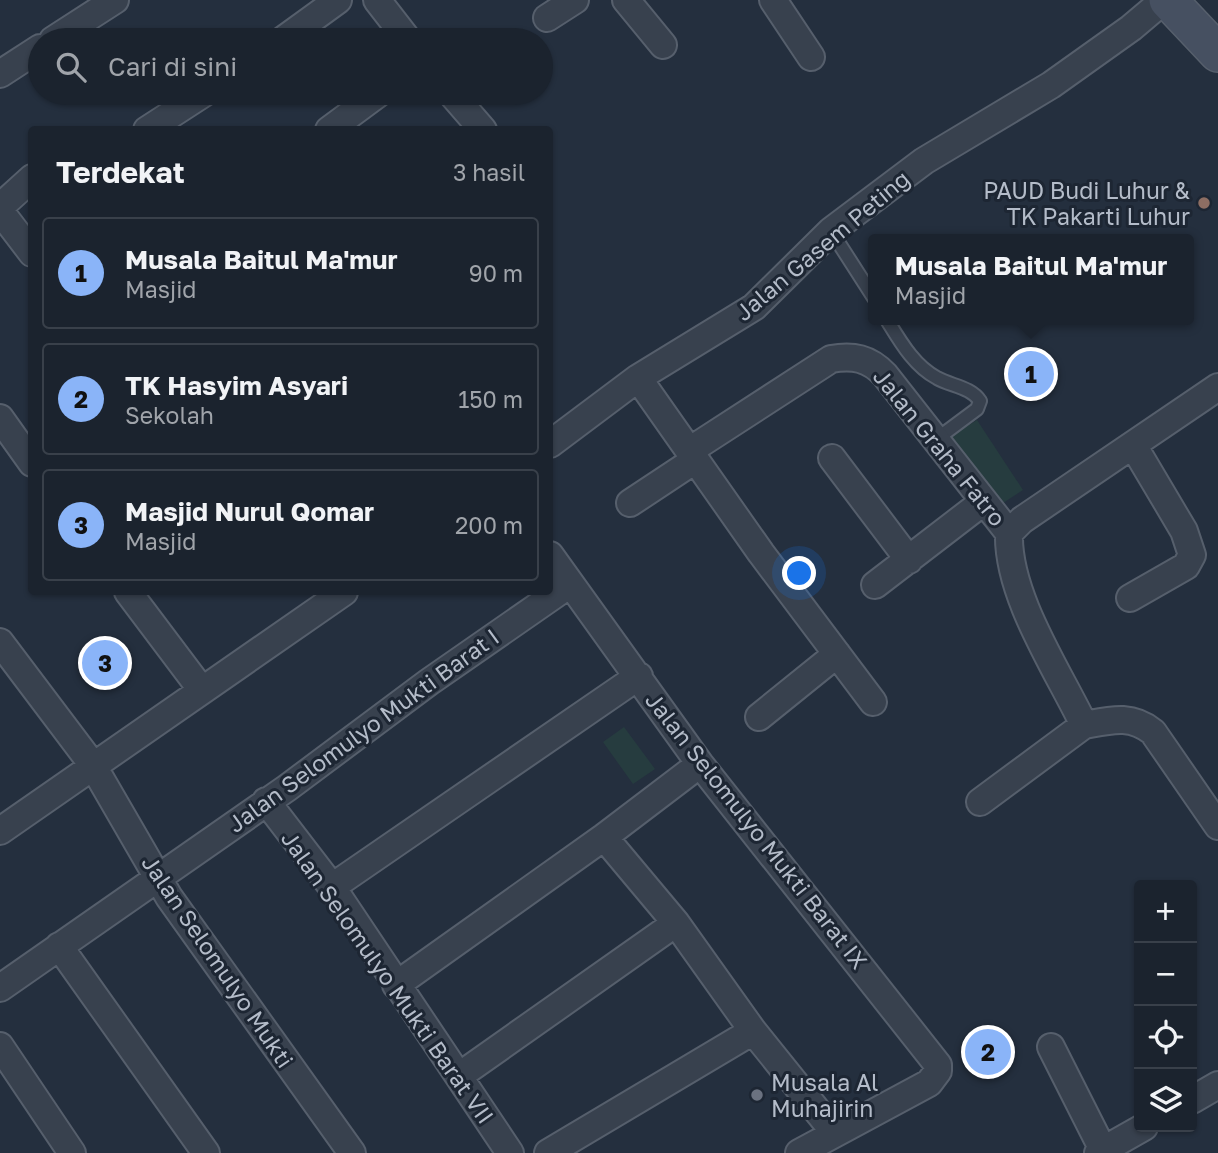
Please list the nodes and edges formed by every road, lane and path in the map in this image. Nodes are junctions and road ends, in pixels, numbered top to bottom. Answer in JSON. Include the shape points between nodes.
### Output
{"nodes":[{"id":1,"x":115,"y":0,"type":"edge"},
{"id":2,"x":338,"y":0,"type":"edge"},
{"id":3,"x":377,"y":0,"type":"edge"},
{"id":4,"x":575,"y":0,"type":"edge"},
{"id":5,"x":626,"y":0,"type":"edge"},
{"id":6,"x":773,"y":0,"type":"edge"},
{"id":7,"x":1166,"y":0,"type":"edge"},
{"id":8,"x":1196,"y":0,"type":"edge"},
{"id":9,"x":547,"y":18,"type":"dead end"},
{"id":10,"x":1218,"y":23,"type":"edge"},
{"id":11,"x":72,"y":28,"type":"edge"},
{"id":12,"x":300,"y":28,"type":"edge"},
{"id":13,"x":399,"y":28,"type":"edge"},
{"id":14,"x":663,"y":45,"type":"dead end"},
{"id":15,"x":1218,"y":53,"type":"edge"},
{"id":16,"x":28,"y":56,"type":"edge"},
{"id":17,"x":811,"y":57,"type":"dead end"},
{"id":18,"x":0,"y":74,"type":"edge"},
{"id":19,"x":186,"y":105,"type":"edge"},
{"id":20,"x":363,"y":105,"type":"edge"},
{"id":21,"x":462,"y":105,"type":"edge"},
{"id":22,"x":153,"y":126,"type":"edge"},
{"id":23,"x":334,"y":126,"type":"edge"},
{"id":24,"x":480,"y":126,"type":"edge"},
{"id":25,"x":28,"y":182,"type":"edge"},
{"id":26,"x":0,"y":209,"type":"edge"},
{"id":27,"x":831,"y":231,"type":"junction"},
{"id":28,"x":28,"y":248,"type":"edge"},
{"id":29,"x":868,"y":291,"type":"edge"},
{"id":30,"x":890,"y":325,"type":"edge"},
{"id":31,"x":638,"y":378,"type":"junction"},
{"id":32,"x":1218,"y":387,"type":"edge"},
{"id":33,"x":0,"y":418,"type":"edge"},
{"id":34,"x":934,"y":441,"type":"junction"},
{"id":35,"x":553,"y":442,"type":"edge"},
{"id":36,"x":1133,"y":445,"type":"junction"},
{"id":37,"x":692,"y":455,"type":"junction"},
{"id":38,"x":28,"y":457,"type":"edge"},
{"id":39,"x":832,"y":458,"type":"dead end"},
{"id":40,"x":983,"y":502,"type":"junction"},
{"id":41,"x":630,"y":503,"type":"dead end"},
{"id":42,"x":1009,"y":533,"type":"junction"},
{"id":43,"x":553,"y":559,"type":"edge"},
{"id":44,"x":909,"y":560,"type":"junction"},
{"id":45,"x":570,"y":584,"type":"junction"},
{"id":46,"x":875,"y":585,"type":"dead end"},
{"id":47,"x":130,"y":595,"type":"edge"},
{"id":48,"x":340,"y":595,"type":"edge"},
{"id":49,"x":1130,"y":598,"type":"dead end"},
{"id":50,"x":0,"y":642,"type":"edge"},
{"id":51,"x":837,"y":654,"type":"junction"},
{"id":52,"x":8,"y":673,"type":"edge"},
{"id":53,"x":639,"y":676,"type":"junction"},
{"id":54,"x":201,"y":689,"type":"junction"},
{"id":55,"x":873,"y":702,"type":"dead end"},
{"id":56,"x":759,"y":717,"type":"dead end"},
{"id":57,"x":1084,"y":726,"type":"junction"},
{"id":58,"x":92,"y":764,"type":"junction"},
{"id":59,"x":700,"y":764,"type":"junction"},
{"id":60,"x":1210,"y":797,"type":"edge"},
{"id":61,"x":266,"y":801,"type":"junction"},
{"id":62,"x":980,"y":802,"type":"dead end"},
{"id":63,"x":1218,"y":826,"type":"edge"},
{"id":64,"x":0,"y":831,"type":"edge"},
{"id":65,"x":604,"y":837,"type":"junction"},
{"id":66,"x":157,"y":877,"type":"junction"},
{"id":67,"x":332,"y":887,"type":"junction"},
{"id":68,"x":676,"y":923,"type":"junction"},
{"id":69,"x":59,"y":946,"type":"junction"},
{"id":70,"x":396,"y":985,"type":"junction"},
{"id":71,"x":0,"y":988,"type":"edge"},
{"id":72,"x":753,"y":1031,"type":"junction"},
{"id":73,"x":0,"y":1046,"type":"edge"},
{"id":74,"x":1051,"y":1046,"type":"dead end"},
{"id":75,"x":459,"y":1076,"type":"junction"},
{"id":76,"x":1218,"y":1084,"type":"edge"},
{"id":77,"x":1197,"y":1097,"type":"edge"},
{"id":78,"x":1135,"y":1132,"type":"edge"},
{"id":79,"x":835,"y":1133,"type":"junction"},
{"id":80,"x":1101,"y":1152,"type":"edge"},
{"id":81,"x":72,"y":1153,"type":"edge"},
{"id":82,"x":206,"y":1153,"type":"edge"},
{"id":83,"x":352,"y":1153,"type":"edge"},
{"id":84,"x":510,"y":1153,"type":"edge"},
{"id":85,"x":548,"y":1153,"type":"edge"},
{"id":86,"x":799,"y":1153,"type":"edge"}],
"edges":[{"from":1,"to":11,"type":"street"},
{"from":2,"to":12,"type":"street"},
{"from":3,"to":13,"type":"street"},
{"from":4,"to":9,"type":"street"},
{"from":5,"to":14,"type":"street"},
{"from":6,"to":17,"type":"street"},
{"from":7,"to":15,"type":"main road"},
{"from":7,"to":27,"type":"street","name":"Jalan Gasem Peting","via":[[1051,85],[924,161]]},
{"from":8,"to":10,"type":"main road"},
{"from":16,"to":18,"type":"street"},
{"from":19,"to":22,"type":"street"},
{"from":20,"to":23,"type":"street"},
{"from":21,"to":24,"type":"street"},
{"from":25,"to":26,"type":"street"},
{"from":26,"to":28,"type":"street"},
{"from":27,"to":29,"type":"lane"},
{"from":27,"to":31,"type":"street","name":"Jalan Gasem Peting","via":[[754,307]]},
{"from":30,"to":34,"type":"lane","via":[[912,359],[936,378],[981,401]]},
{"from":31,"to":35,"type":"street","name":"Jalan Gasem Peting"},
{"from":31,"to":37,"type":"street"},
{"from":32,"to":36,"type":"street"},
{"from":33,"to":38,"type":"street"},
{"from":34,"to":37,"type":"street","name":"Jalan Graha Fatro","via":[[876,365],[848,356],[831,359]]},
{"from":34,"to":40,"type":"street","name":"Jalan Graha Fatro"},
{"from":36,"to":42,"type":"street"},
{"from":36,"to":49,"type":"street","via":[[1184,531],[1192,555],[1186,566]]},
{"from":37,"to":41,"type":"street","name":"Jalan Graha Fatro"},
{"from":37,"to":51,"type":"street"},
{"from":39,"to":44,"type":"street"},
{"from":40,"to":42,"type":"street","name":"Jalan Graha Fatro"},
{"from":40,"to":44,"type":"street"},
{"from":42,"to":57,"type":"street","via":[[1015,584]]},
{"from":43,"to":45,"type":"street","name":"Jalan Selomulyo Mukti Barat IX"},
{"from":44,"to":46,"type":"street"},
{"from":45,"to":53,"type":"street","name":"Jalan Selomulyo Mukti Barat IX"},
{"from":45,"to":61,"type":"street","name":"Jalan Selomulyo Mukti Barat I"},
{"from":47,"to":54,"type":"street"},
{"from":48,"to":54,"type":"street"},
{"from":50,"to":52,"type":"street","name":"Jalan Selomulyo Mukti"},
{"from":51,"to":55,"type":"street"},
{"from":51,"to":56,"type":"street"},
{"from":52,"to":58,"type":"street","name":"Jalan Selomulyo Mukti"},
{"from":53,"to":59,"type":"street","name":"Jalan Selomulyo Mukti Barat IX"},
{"from":53,"to":67,"type":"street"},
{"from":54,"to":58,"type":"street"},
{"from":57,"to":60,"type":"street","via":[[1131,719],[1142,723]]},
{"from":57,"to":62,"type":"street"},
{"from":58,"to":64,"type":"street"},
{"from":58,"to":66,"type":"street","name":"Jalan Selomulyo Mukti"},
{"from":59,"to":65,"type":"street"},
{"from":59,"to":79,"type":"street","name":"Jalan Selomulyo Mukti Barat IX","via":[[936,1059],[938,1071],[929,1083]]},
{"from":60,"to":63,"type":"street"},
{"from":61,"to":66,"type":"street","name":"Jalan Selomulyo Mukti Barat I"},
{"from":61,"to":67,"type":"street","name":"Jalan Selomulyo Mukti Barat VII"},
{"from":65,"to":68,"type":"street"},
{"from":65,"to":70,"type":"street"},
{"from":66,"to":69,"type":"street","name":"Jalan Selomulyo Mukti Barat I"},
{"from":66,"to":83,"type":"street","name":"Jalan Selomulyo Mukti"},
{"from":67,"to":70,"type":"street","name":"Jalan Selomulyo Mukti Barat VII"},
{"from":68,"to":72,"type":"street"},
{"from":68,"to":75,"type":"street"},
{"from":69,"to":71,"type":"street","name":"Jalan Selomulyo Mukti Barat I"},
{"from":69,"to":82,"type":"street"},
{"from":70,"to":75,"type":"street","name":"Jalan Selomulyo Mukti Barat VII"},
{"from":72,"to":79,"type":"street"},
{"from":72,"to":85,"type":"street"},
{"from":73,"to":81,"type":"street"},
{"from":74,"to":80,"type":"street"},
{"from":75,"to":84,"type":"street","name":"Jalan Selomulyo Mukti Barat VII"},
{"from":76,"to":77,"type":"street"},
{"from":78,"to":80,"type":"street"},
{"from":79,"to":86,"type":"street"}]}
